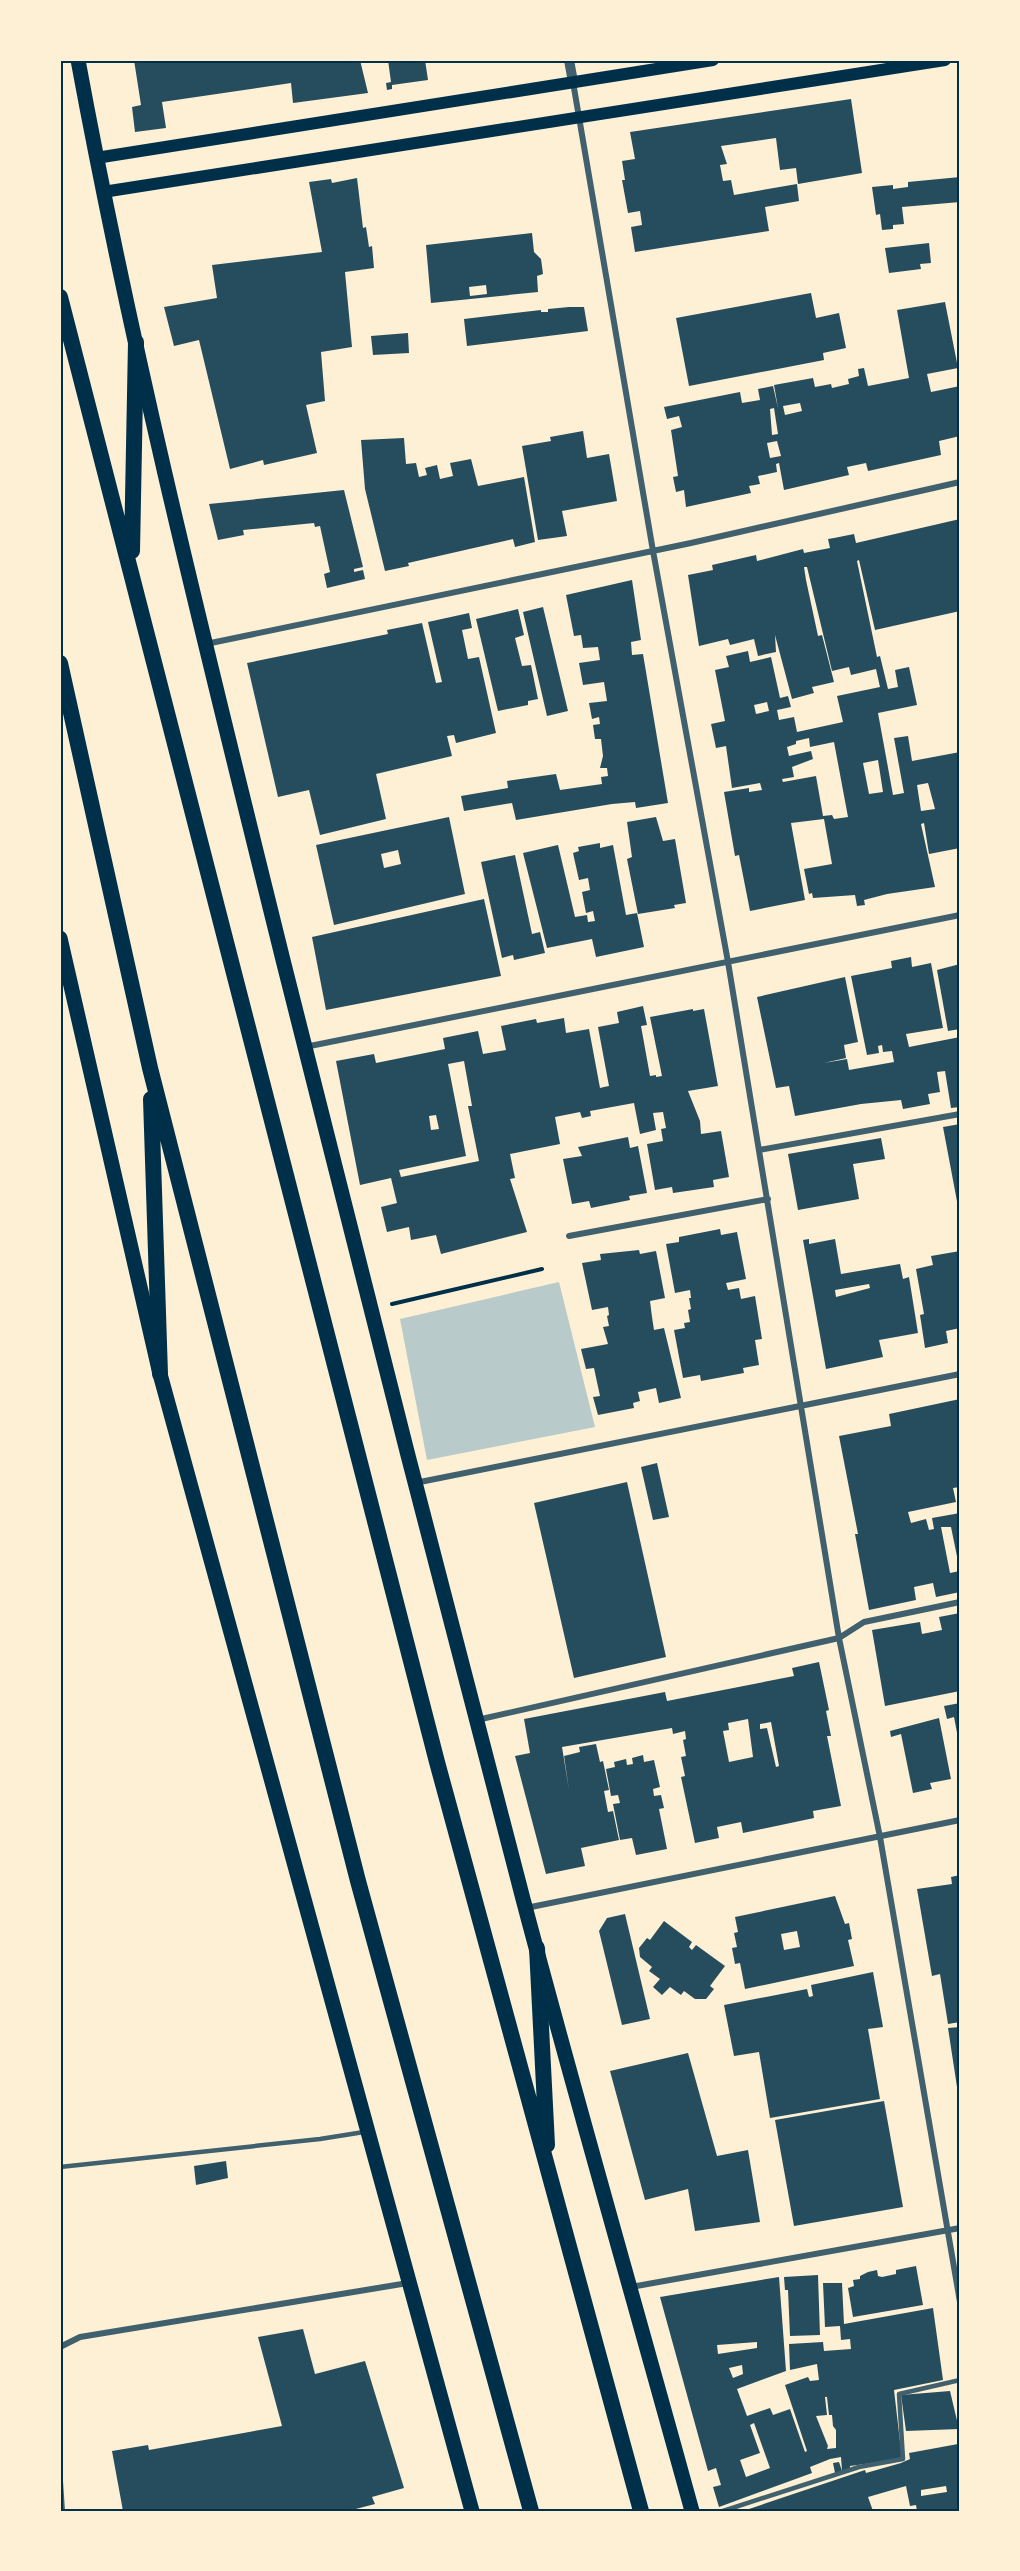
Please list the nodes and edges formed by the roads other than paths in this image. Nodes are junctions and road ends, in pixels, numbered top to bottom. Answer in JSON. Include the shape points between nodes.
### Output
{"nodes":[{"id":1,"x":78,"y":60,"type":"edge"},
{"id":2,"x":569,"y":60,"type":"edge"},
{"id":3,"x":713,"y":60,"type":"edge"},
{"id":4,"x":945,"y":60,"type":"edge"},
{"id":5,"x":573,"y":82,"type":"junction"},
{"id":6,"x":579,"y":119,"type":"junction"},
{"id":7,"x":96,"y":158,"type":"junction"},
{"id":8,"x":103,"y":192,"type":"junction"},
{"id":9,"x":60,"y":297,"type":"edge"},
{"id":10,"x":136,"y":342,"type":"junction"},
{"id":11,"x":960,"y":482,"type":"edge"},
{"id":12,"x":653,"y":551,"type":"junction"},
{"id":13,"x":132,"y":572,"type":"junction"},
{"id":14,"x":205,"y":644,"type":"junction"},
{"id":15,"x":60,"y":663,"type":"edge"},
{"id":16,"x":960,"y":915,"type":"edge"},
{"id":17,"x":60,"y":938,"type":"edge"},
{"id":18,"x":728,"y":962,"type":"junction"},
{"id":19,"x":305,"y":1047,"type":"junction"},
{"id":20,"x":150,"y":1068,"type":"junction"},
{"id":21,"x":960,"y":1114,"type":"edge"},
{"id":22,"x":759,"y":1150,"type":"junction"},
{"id":23,"x":768,"y":1199,"type":"junction"},
{"id":24,"x":569,"y":1236,"type":"dead end"},
{"id":25,"x":160,"y":1374,"type":"junction"},
{"id":26,"x":960,"y":1374,"type":"edge"},
{"id":27,"x":802,"y":1407,"type":"junction"},
{"id":28,"x":415,"y":1484,"type":"junction"},
{"id":29,"x":960,"y":1602,"type":"edge"},
{"id":30,"x":839,"y":1638,"type":"junction"},
{"id":31,"x":477,"y":1720,"type":"junction"},
{"id":32,"x":960,"y":1820,"type":"edge"},
{"id":33,"x":880,"y":1837,"type":"junction"},
{"id":34,"x":525,"y":1908,"type":"junction"},
{"id":35,"x":537,"y":1948,"type":"junction"},
{"id":36,"x":366,"y":2131,"type":"junction"},
{"id":37,"x":60,"y":2167,"type":"edge"},
{"id":38,"x":548,"y":2176,"type":"junction"},
{"id":39,"x":960,"y":2228,"type":"edge"},
{"id":40,"x":947,"y":2230,"type":"junction"},
{"id":41,"x":408,"y":2283,"type":"junction"},
{"id":42,"x":631,"y":2288,"type":"junction"},
{"id":43,"x":960,"y":2302,"type":"edge"},
{"id":44,"x":60,"y":2347,"type":"edge"},
{"id":45,"x":960,"y":2380,"type":"edge"},
{"id":46,"x":60,"y":2481,"type":"edge"},
{"id":47,"x":62,"y":2511,"type":"edge"},
{"id":48,"x":472,"y":2511,"type":"edge"},
{"id":49,"x":531,"y":2511,"type":"edge"},
{"id":50,"x":641,"y":2511,"type":"edge"},
{"id":51,"x":692,"y":2511,"type":"edge"},
{"id":52,"x":723,"y":2511,"type":"edge"}],
"edges":[{"from":1,"to":7,"type":"main road"},
{"from":2,"to":5,"type":"street"},
{"from":3,"to":5,"type":"main road"},
{"from":4,"to":6,"type":"main road"},
{"from":5,"to":6,"type":"street"},
{"from":5,"to":7,"type":"main road"},
{"from":6,"to":8,"type":"main road"},
{"from":6,"to":12,"type":"street"},
{"from":7,"to":8,"type":"main road"},
{"from":8,"to":10,"type":"main road"},
{"from":9,"to":13,"type":"highway"},
{"from":10,"to":13,"type":"highway"},
{"from":10,"to":14,"type":"main road"},
{"from":11,"to":12,"type":"street"},
{"from":12,"to":14,"type":"street"},
{"from":12,"to":18,"type":"street"},
{"from":13,"to":38,"type":"highway","via":[[437,1762]]},
{"from":14,"to":19,"type":"main road"},
{"from":15,"to":20,"type":"highway"},
{"from":16,"to":18,"type":"street"},
{"from":17,"to":25,"type":"main road"},
{"from":18,"to":19,"type":"street"},
{"from":18,"to":22,"type":"street"},
{"from":19,"to":28,"type":"main road"},
{"from":20,"to":25,"type":"highway"},
{"from":20,"to":49,"type":"highway","via":[[358,1881]]},
{"from":21,"to":22,"type":"street"},
{"from":22,"to":23,"type":"street"},
{"from":23,"to":24,"type":"street"},
{"from":23,"to":27,"type":"street"},
{"from":25,"to":36,"type":"main road"},
{"from":26,"to":27,"type":"street"},
{"from":27,"to":28,"type":"street"},
{"from":27,"to":30,"type":"street"},
{"from":28,"to":31,"type":"main road"},
{"from":29,"to":30,"type":"street","via":[[864,1622]]},
{"from":30,"to":31,"type":"street"},
{"from":30,"to":33,"type":"street"},
{"from":31,"to":34,"type":"main road"},
{"from":32,"to":33,"type":"street"},
{"from":33,"to":34,"type":"street"},
{"from":33,"to":40,"type":"street"},
{"from":34,"to":35,"type":"main road"},
{"from":35,"to":38,"type":"highway"},
{"from":35,"to":42,"type":"main road"},
{"from":36,"to":37,"type":"lane"},
{"from":36,"to":41,"type":"main road"},
{"from":38,"to":50,"type":"highway"},
{"from":39,"to":40,"type":"street"},
{"from":40,"to":42,"type":"street"},
{"from":40,"to":43,"type":"street"},
{"from":41,"to":44,"type":"street","via":[[80,2337]]},
{"from":41,"to":48,"type":"main road"},
{"from":42,"to":51,"type":"main road"},
{"from":45,"to":52,"type":"lane","via":[[899,2394],[903,2459],[859,2467]]},
{"from":46,"to":47,"type":"street"}]}
